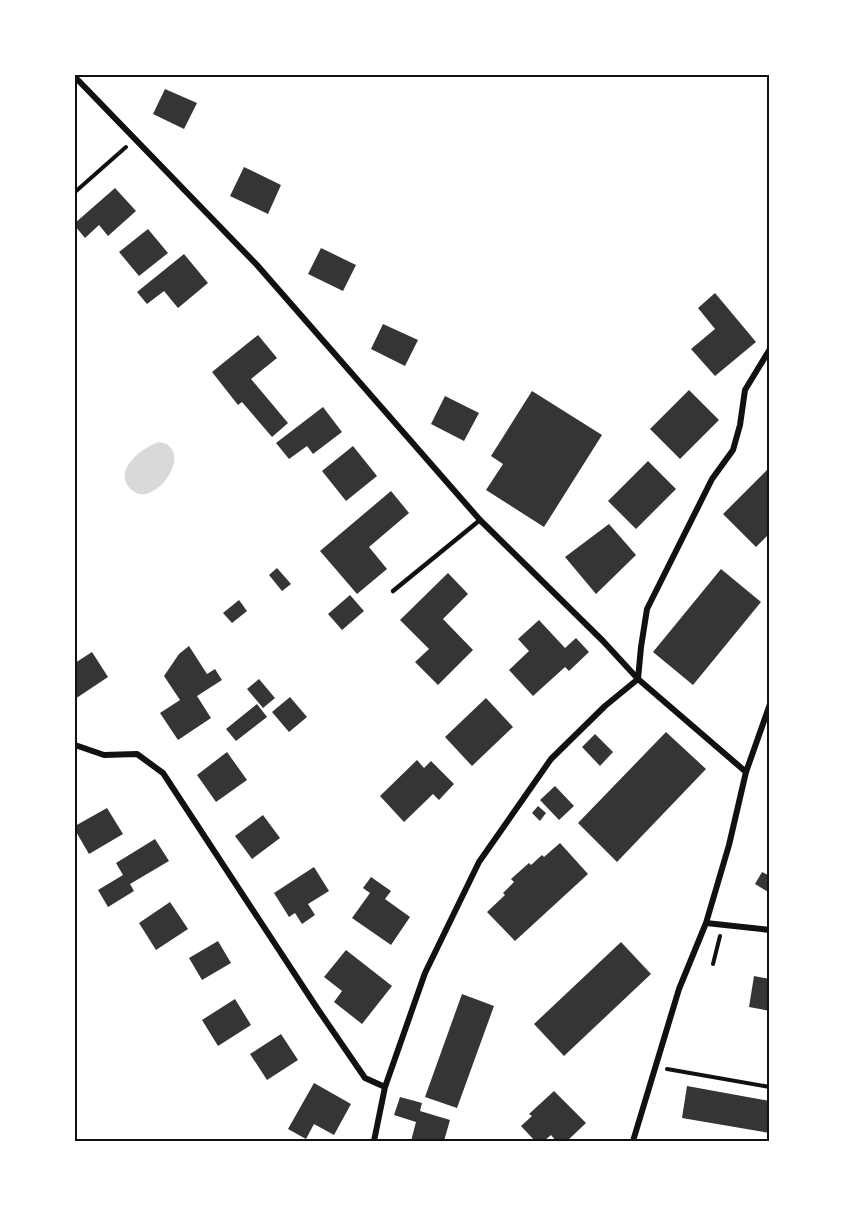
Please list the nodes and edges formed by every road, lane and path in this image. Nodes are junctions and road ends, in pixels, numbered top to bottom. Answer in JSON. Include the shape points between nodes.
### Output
{"nodes":[{"id":1,"x":75,"y":77,"type":"edge"},
{"id":2,"x":135,"y":139,"type":"junction"},
{"id":3,"x":75,"y":192,"type":"edge"},
{"id":4,"x":770,"y":349,"type":"edge"},
{"id":5,"x":480,"y":520,"type":"junction"},
{"id":6,"x":393,"y":591,"type":"dead end"},
{"id":7,"x":638,"y":679,"type":"junction"},
{"id":8,"x":770,"y":704,"type":"edge"},
{"id":9,"x":75,"y":745,"type":"edge"},
{"id":10,"x":746,"y":772,"type":"junction"},
{"id":11,"x":706,"y":923,"type":"junction"},
{"id":12,"x":770,"y":930,"type":"edge"},
{"id":13,"x":656,"y":1067,"type":"junction"},
{"id":14,"x":385,"y":1087,"type":"junction"},
{"id":15,"x":770,"y":1088,"type":"edge"},
{"id":16,"x":374,"y":1141,"type":"edge"},
{"id":17,"x":633,"y":1141,"type":"edge"}],
"edges":[{"from":1,"to":2,"type":"street"},
{"from":2,"to":3,"type":"path"},
{"from":2,"to":5,"type":"street","via":[[257,265]]},
{"from":4,"to":7,"type":"street","via":[[745,390],[733,450],[712,479],[647,609]]},
{"from":5,"to":6,"type":"lane"},
{"from":5,"to":7,"type":"street"},
{"from":7,"to":10,"type":"street"},
{"from":7,"to":14,"type":"street","via":[[551,759],[479,862],[425,973]]},
{"from":8,"to":10,"type":"street"},
{"from":9,"to":14,"type":"street","via":[[104,755],[137,754],[163,773],[365,1078]]},
{"from":10,"to":11,"type":"street"},
{"from":11,"to":12,"type":"street"},
{"from":11,"to":13,"type":"street","via":[[679,989]]},
{"from":13,"to":15,"type":"path"},
{"from":13,"to":17,"type":"street"},
{"from":14,"to":16,"type":"street"}]}
